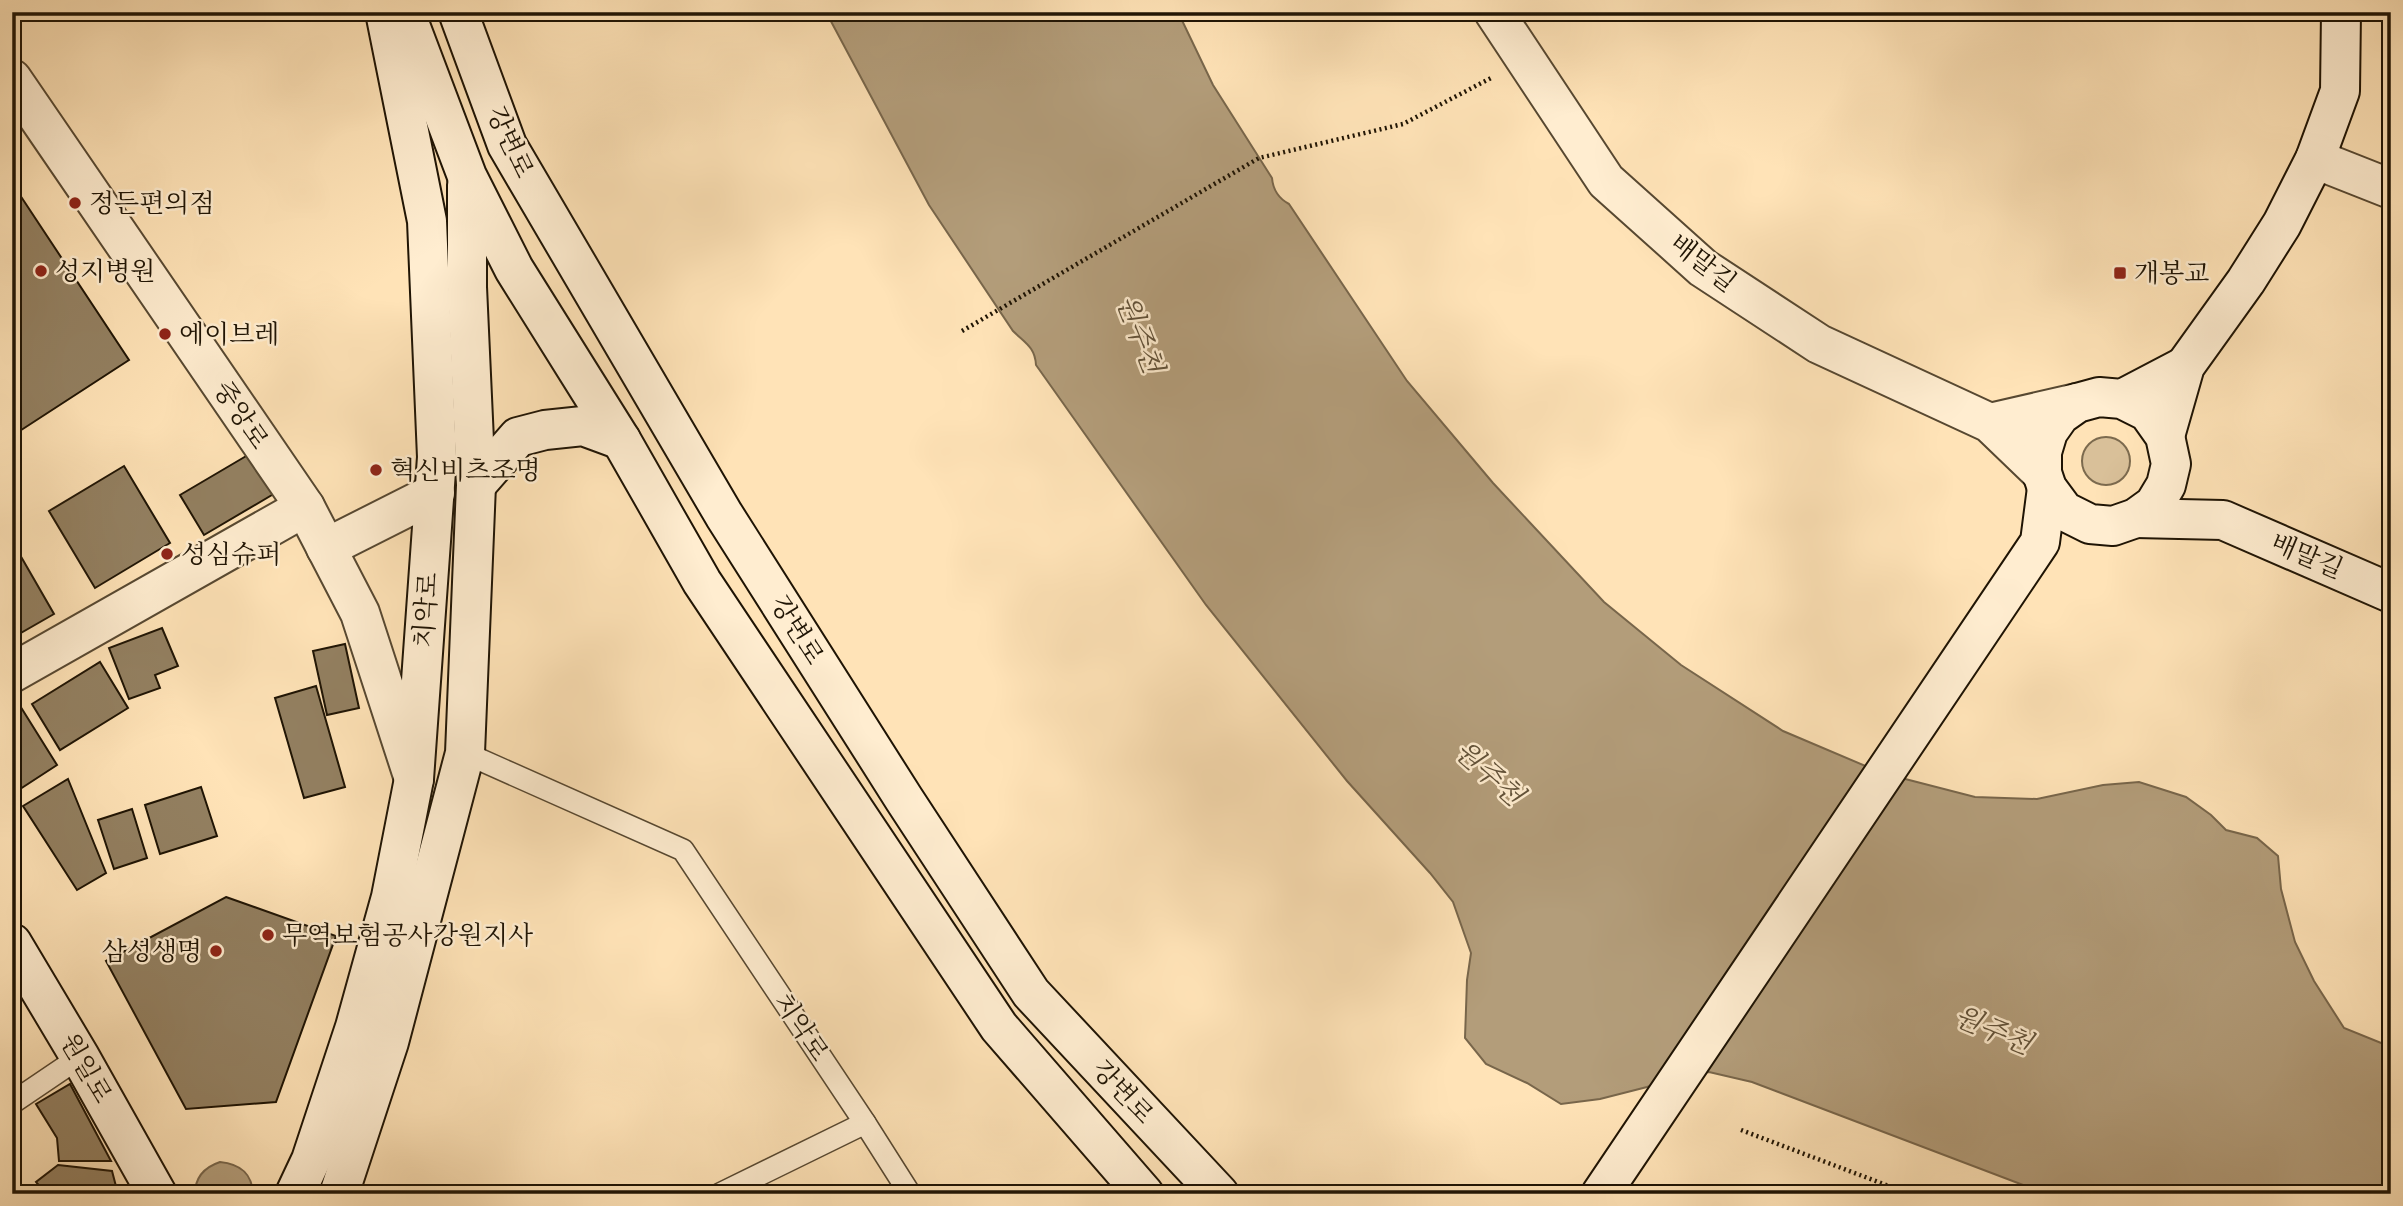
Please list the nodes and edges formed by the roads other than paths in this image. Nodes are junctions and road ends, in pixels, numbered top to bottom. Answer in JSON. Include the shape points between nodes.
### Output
{"nodes":[{"id":1,"x":385,"y":12,"type":"edge"},
{"id":2,"x":405,"y":12,"type":"edge"},
{"id":3,"x":436,"y":12,"type":"edge"},
{"id":4,"x":458,"y":12,"type":"edge"},
{"id":5,"x":1494,"y":12,"type":"edge"},
{"id":6,"x":2341,"y":12,"type":"edge"},
{"id":7,"x":14,"y":84,"type":"edge"},
{"id":8,"x":2315,"y":159,"type":"junction"},
{"id":9,"x":467,"y":176,"type":"junction"},
{"id":10,"x":2391,"y":189,"type":"edge"},
{"id":11,"x":2185,"y":366,"type":"junction"},
{"id":12,"x":2122,"y":399,"type":"junction"},
{"id":13,"x":2077,"y":403,"type":"junction"},
{"id":14,"x":1990,"y":423,"type":"junction"},
{"id":15,"x":621,"y":440,"type":"junction"},
{"id":16,"x":2168,"y":450,"type":"junction"},
{"id":17,"x":2044,"y":480,"type":"junction"},
{"id":18,"x":476,"y":485,"type":"junction"},
{"id":19,"x":435,"y":493,"type":"junction"},
{"id":20,"x":305,"y":507,"type":"junction"},
{"id":21,"x":2136,"y":518,"type":"junction"},
{"id":22,"x":2223,"y":520,"type":"junction"},
{"id":23,"x":2090,"y":523,"type":"junction"},
{"id":24,"x":2040,"y":542,"type":"junction"},
{"id":25,"x":326,"y":548,"type":"junction"},
{"id":26,"x":2391,"y":593,"type":"edge"},
{"id":27,"x":12,"y":673,"type":"edge"},
{"id":28,"x":465,"y":753,"type":"junction"},
{"id":29,"x":414,"y":779,"type":"junction"},
{"id":30,"x":12,"y":943,"type":"edge"},
{"id":31,"x":80,"y":1057,"type":"junction"},
{"id":32,"x":12,"y":1102,"type":"edge"},
{"id":33,"x":865,"y":1123,"type":"junction"},
{"id":34,"x":157,"y":1194,"type":"edge"},
{"id":35,"x":295,"y":1194,"type":"edge"},
{"id":36,"x":339,"y":1194,"type":"edge"},
{"id":37,"x":720,"y":1194,"type":"edge"},
{"id":38,"x":910,"y":1194,"type":"edge"},
{"id":39,"x":1144,"y":1194,"type":"edge"},
{"id":40,"x":1219,"y":1194,"type":"edge"},
{"id":41,"x":1601,"y":1194,"type":"edge"}],
"edges":[{"from":1,"to":19,"type":"street","name":"치악로","via":[[427,221],[438,457]]},
{"from":2,"to":9,"type":"street","name":"강변로"},
{"from":3,"to":9,"type":"street","name":"치악로"},
{"from":4,"to":40,"type":"street","name":"강변로","via":[[507,145],[724,515],[904,799],[1031,993]]},
{"from":5,"to":14,"type":"street","name":"배말길","via":[[1606,181],[1703,268],[1819,344]]},
{"from":6,"to":8,"type":"street","via":[[2340,91]]},
{"from":7,"to":20,"type":"street","name":"중앙로"},
{"from":8,"to":10,"type":"street"},
{"from":8,"to":11,"type":"street","via":[[2275,235]]},
{"from":9,"to":15,"type":"street","name":"강변로","via":[[514,268]]},
{"from":9,"to":18,"type":"street","name":"치악로"},
{"from":11,"to":12,"type":"street"},
{"from":11,"to":16,"type":"street"},
{"from":12,"to":13,"type":"street","via":[[2099,397]]},
{"from":12,"to":16,"type":"street","via":[[2148,412]]},
{"from":13,"to":14,"type":"street"},
{"from":13,"to":17,"type":"street","via":[[2060,415],[2048,432],[2042,452]]},
{"from":14,"to":17,"type":"street","name":"배말길"},
{"from":15,"to":18,"type":"street","via":[[583,426],[518,437]]},
{"from":15,"to":39,"type":"street","name":"강변로","via":[[702,582],[999,1027]]},
{"from":16,"to":21,"type":"street","via":[[2166,485],[2154,505]]},
{"from":16,"to":22,"type":"street"},
{"from":17,"to":23,"type":"street","via":[[2064,511]]},
{"from":17,"to":24,"type":"street"},
{"from":18,"to":28,"type":"street","name":"치악로"},
{"from":19,"to":25,"type":"street"},
{"from":19,"to":29,"type":"street","name":"치악로"},
{"from":20,"to":25,"type":"street","name":"중앙로"},
{"from":20,"to":27,"type":"street"},
{"from":21,"to":22,"type":"street"},
{"from":21,"to":23,"type":"street","via":[[2113,526]]},
{"from":22,"to":26,"type":"street","name":"배말길"},
{"from":23,"to":24,"type":"street"},
{"from":24,"to":41,"type":"street"},
{"from":25,"to":29,"type":"street","name":"중앙로","via":[[360,613]]},
{"from":28,"to":33,"type":"lane","name":"치악로","via":[[683,850]]},
{"from":28,"to":36,"type":"street","name":"치악로","via":[[389,1042]]},
{"from":29,"to":35,"type":"street","name":"치악로","via":[[391,897],[355,1027],[311,1160]]},
{"from":30,"to":31,"type":"street","name":"원일로"},
{"from":31,"to":32,"type":"lane"},
{"from":31,"to":34,"type":"street","name":"원일로"},
{"from":33,"to":37,"type":"lane"},
{"from":33,"to":38,"type":"lane","name":"치악로"}]}
